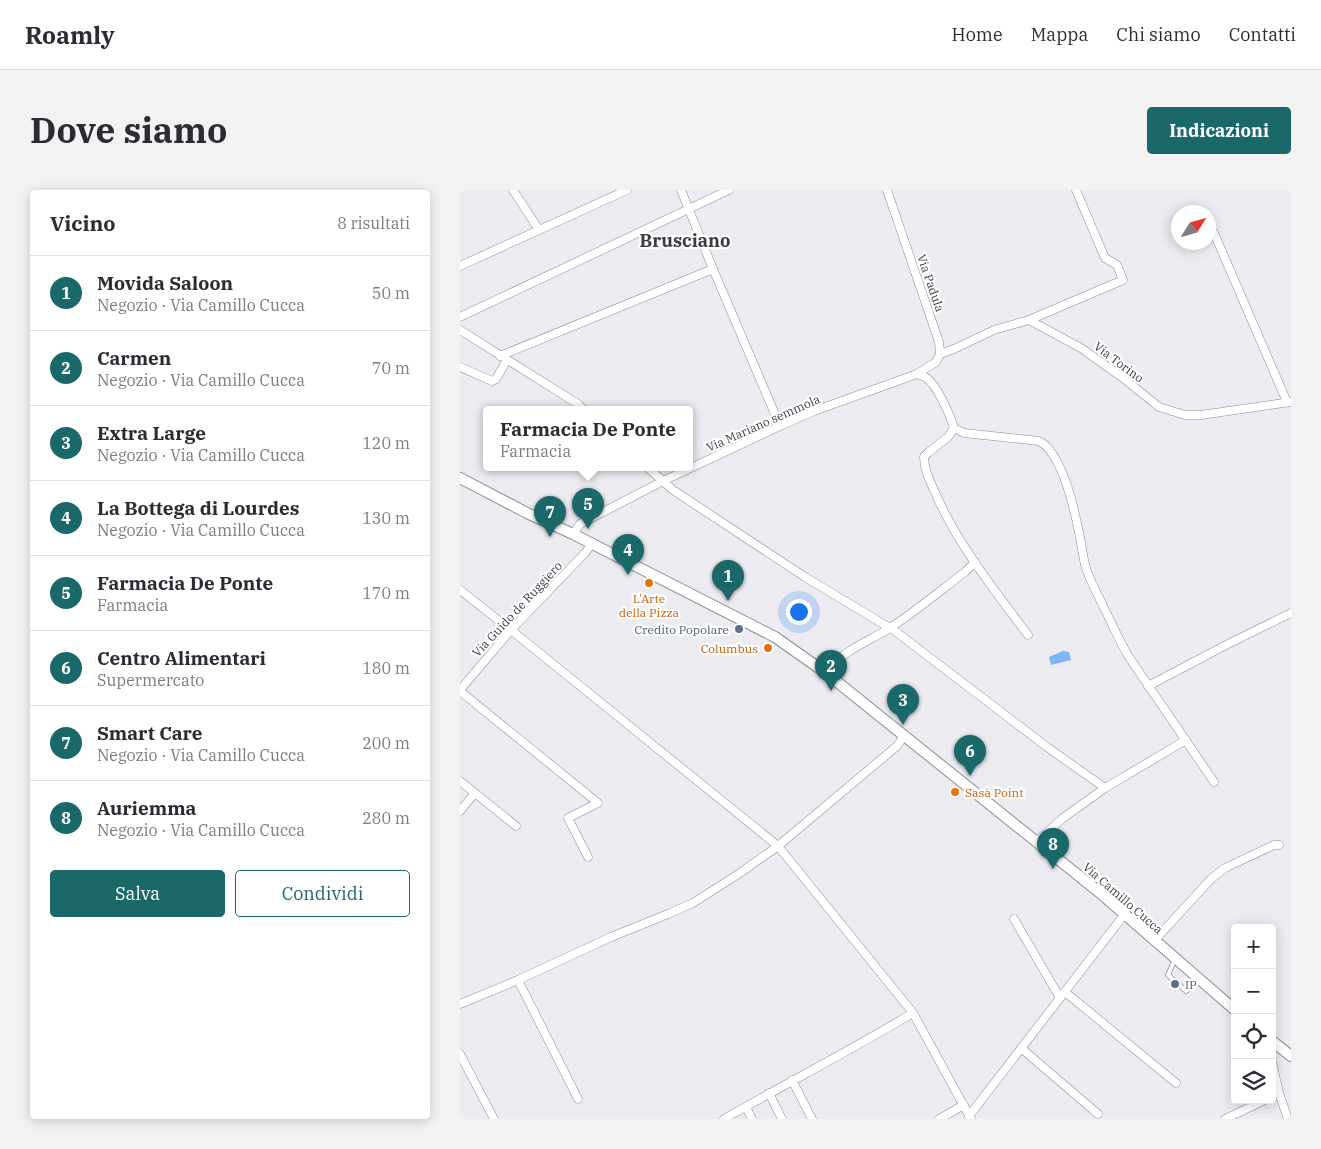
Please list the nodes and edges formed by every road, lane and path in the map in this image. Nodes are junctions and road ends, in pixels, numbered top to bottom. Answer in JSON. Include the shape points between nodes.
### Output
{"nodes":[{"id":1,"x":512,"y":190,"type":"edge"},
{"id":2,"x":627,"y":190,"type":"edge"},
{"id":3,"x":680,"y":190,"type":"edge"},
{"id":4,"x":730,"y":190,"type":"edge"},
{"id":5,"x":887,"y":190,"type":"edge"},
{"id":6,"x":1076,"y":190,"type":"edge"},
{"id":7,"x":689,"y":209,"type":"junction"},
{"id":8,"x":539,"y":230,"type":"junction"},
{"id":9,"x":1216,"y":238,"type":"edge"},
{"id":10,"x":460,"y":266,"type":"edge"},
{"id":11,"x":713,"y":269,"type":"junction"},
{"id":12,"x":460,"y":317,"type":"edge"},
{"id":13,"x":1029,"y":320,"type":"junction"},
{"id":14,"x":460,"y":330,"type":"edge"},
{"id":15,"x":940,"y":354,"type":"junction"},
{"id":16,"x":504,"y":358,"type":"junction"},
{"id":17,"x":460,"y":367,"type":"edge"},
{"id":18,"x":917,"y":374,"type":"junction"},
{"id":19,"x":1289,"y":402,"type":"edge"},
{"id":20,"x":580,"y":406,"type":"edge"},
{"id":21,"x":780,"y":426,"type":"junction"},
{"id":22,"x":954,"y":428,"type":"junction"},
{"id":23,"x":693,"y":467,"type":"edge"},
{"id":24,"x":651,"y":471,"type":"edge"},
{"id":25,"x":684,"y":471,"type":"edge"},
{"id":26,"x":460,"y":478,"type":"edge"},
{"id":27,"x":663,"y":481,"type":"junction"},
{"id":28,"x":573,"y":534,"type":"junction"},
{"id":29,"x":591,"y":544,"type":"junction"},
{"id":30,"x":975,"y":562,"type":"junction"},
{"id":31,"x":460,"y":590,"type":"edge"},
{"id":32,"x":1291,"y":613,"type":"edge"},
{"id":33,"x":890,"y":628,"type":"junction"},
{"id":34,"x":511,"y":630,"type":"junction"},
{"id":35,"x":1028,"y":636,"type":"dead end"},
{"id":36,"x":826,"y":672,"type":"junction"},
{"id":37,"x":1148,"y":686,"type":"junction"},
{"id":38,"x":460,"y":690,"type":"edge"},
{"id":39,"x":904,"y":736,"type":"junction"},
{"id":40,"x":1186,"y":740,"type":"junction"},
{"id":41,"x":460,"y":781,"type":"edge"},
{"id":42,"x":1214,"y":782,"type":"dead end"},
{"id":43,"x":1105,"y":788,"type":"junction"},
{"id":44,"x":475,"y":793,"type":"junction"},
{"id":45,"x":460,"y":811,"type":"edge"},
{"id":46,"x":516,"y":826,"type":"dead end"},
{"id":47,"x":1036,"y":842,"type":"junction"},
{"id":48,"x":1279,"y":845,"type":"dead end"},
{"id":49,"x":778,"y":846,"type":"junction"},
{"id":50,"x":588,"y":857,"type":"dead end"},
{"id":51,"x":1124,"y":915,"type":"junction"},
{"id":52,"x":1014,"y":919,"type":"dead end"},
{"id":53,"x":1154,"y":941,"type":"junction"},
{"id":54,"x":1175,"y":959,"type":"junction"},
{"id":55,"x":518,"y":980,"type":"junction"},
{"id":56,"x":1200,"y":980,"type":"junction"},
{"id":57,"x":1063,"y":995,"type":"junction"},
{"id":58,"x":460,"y":1004,"type":"edge"},
{"id":59,"x":1231,"y":1007,"type":"edge"},
{"id":60,"x":913,"y":1013,"type":"junction"},
{"id":61,"x":1276,"y":1047,"type":"edge"},
{"id":62,"x":1021,"y":1048,"type":"junction"},
{"id":63,"x":460,"y":1054,"type":"edge"},
{"id":64,"x":1291,"y":1056,"type":"edge"},
{"id":65,"x":792,"y":1080,"type":"junction"},
{"id":66,"x":1176,"y":1083,"type":"dead end"},
{"id":67,"x":769,"y":1093,"type":"junction"},
{"id":68,"x":1276,"y":1095,"type":"edge"},
{"id":69,"x":578,"y":1099,"type":"dead end"},
{"id":70,"x":1258,"y":1104,"type":"edge"},
{"id":71,"x":964,"y":1105,"type":"junction"},
{"id":72,"x":746,"y":1107,"type":"junction"},
{"id":73,"x":1098,"y":1114,"type":"dead end"},
{"id":74,"x":1234,"y":1117,"type":"edge"},
{"id":75,"x":970,"y":1118,"type":"edge"},
{"id":76,"x":494,"y":1119,"type":"edge"},
{"id":77,"x":724,"y":1119,"type":"edge"},
{"id":78,"x":752,"y":1119,"type":"edge"},
{"id":79,"x":782,"y":1119,"type":"edge"},
{"id":80,"x":812,"y":1119,"type":"edge"},
{"id":81,"x":939,"y":1119,"type":"edge"},
{"id":82,"x":1225,"y":1119,"type":"edge"},
{"id":83,"x":1288,"y":1119,"type":"edge"}],
"edges":[{"from":1,"to":8,"type":"street"},
{"from":2,"to":8,"type":"street"},
{"from":3,"to":7,"type":"street"},
{"from":4,"to":7,"type":"street"},
{"from":5,"to":15,"type":"street","name":"Via Padula","via":[[939,342]]},
{"from":6,"to":13,"type":"street","via":[[1105,258],[1117,265],[1123,280]]},
{"from":7,"to":11,"type":"street"},
{"from":7,"to":12,"type":"street"},
{"from":8,"to":10,"type":"street"},
{"from":9,"to":19,"type":"street"},
{"from":11,"to":16,"type":"street"},
{"from":11,"to":21,"type":"street"},
{"from":13,"to":15,"type":"street","via":[[994,330]]},
{"from":13,"to":19,"type":"street","name":"Via Torino","via":[[1081,348],[1159,407],[1185,415],[1201,415]]},
{"from":14,"to":16,"type":"street"},
{"from":15,"to":18,"type":"street","via":[[936,362]]},
{"from":16,"to":17,"type":"street","via":[[496,379],[492,381]]},
{"from":16,"to":20,"type":"street"},
{"from":18,"to":21,"type":"street","name":"Via Mariano semmola"},
{"from":18,"to":22,"type":"street","via":[[926,377],[936,390],[950,413]]},
{"from":21,"to":23,"type":"street","name":"Via Mariano semmola"},
{"from":22,"to":30,"type":"street","via":[[924,457],[924,466],[942,511]]},
{"from":22,"to":37,"type":"street","via":[[964,433],[1039,441],[1050,450],[1069,490],[1085,567],[1096,594]]},
{"from":24,"to":27,"type":"street"},
{"from":25,"to":27,"type":"street","name":"Via Mariano semmola"},
{"from":26,"to":28,"type":"street","name":"Via Camillo Cucca"},
{"from":27,"to":28,"type":"street","name":"Via Mariano semmola","via":[[580,524]]},
{"from":27,"to":33,"type":"street","via":[[805,577]]},
{"from":28,"to":29,"type":"street","name":"Via Camillo Cucca"},
{"from":29,"to":34,"type":"street","name":"Via Guido de Ruggiero"},
{"from":29,"to":36,"type":"street","name":"Via Camillo Cucca","via":[[775,637]]},
{"from":30,"to":33,"type":"street"},
{"from":30,"to":35,"type":"street"},
{"from":31,"to":34,"type":"street"},
{"from":32,"to":37,"type":"street"},
{"from":33,"to":36,"type":"street","via":[[853,648]]},
{"from":33,"to":43,"type":"street"},
{"from":34,"to":38,"type":"street","name":"Via Guido de Ruggiero"},
{"from":34,"to":49,"type":"street"},
{"from":36,"to":39,"type":"street","name":"Via Camillo Cucca"},
{"from":37,"to":40,"type":"street"},
{"from":38,"to":50,"type":"street","via":[[598,802],[568,818]]},
{"from":39,"to":47,"type":"street","name":"Via Camillo Cucca"},
{"from":39,"to":49,"type":"street","via":[[897,746]]},
{"from":40,"to":42,"type":"street"},
{"from":40,"to":43,"type":"street"},
{"from":41,"to":44,"type":"street"},
{"from":43,"to":47,"type":"street"},
{"from":44,"to":45,"type":"street"},
{"from":44,"to":46,"type":"street"},
{"from":47,"to":51,"type":"street","name":"Via Camillo Cucca"},
{"from":48,"to":53,"type":"street","via":[[1225,868],[1211,878]]},
{"from":49,"to":55,"type":"street","via":[[693,902]]},
{"from":49,"to":60,"type":"street"},
{"from":51,"to":53,"type":"street","name":"Via Camillo Cucca"},
{"from":51,"to":57,"type":"street"},
{"from":52,"to":57,"type":"street"},
{"from":53,"to":54,"type":"street","name":"Via Camillo Cucca"},
{"from":54,"to":56,"type":"street","name":"Via Camillo Cucca"},
{"from":54,"to":56,"type":"lane","via":[[1168,975],[1186,991]]},
{"from":55,"to":58,"type":"street"},
{"from":55,"to":69,"type":"street"},
{"from":56,"to":59,"type":"street","name":"Via Camillo Cucca"},
{"from":57,"to":62,"type":"street"},
{"from":57,"to":66,"type":"street"},
{"from":60,"to":65,"type":"street"},
{"from":60,"to":71,"type":"street"},
{"from":61,"to":64,"type":"street"},
{"from":62,"to":73,"type":"street"},
{"from":62,"to":75,"type":"street"},
{"from":63,"to":76,"type":"street"},
{"from":65,"to":67,"type":"street"},
{"from":65,"to":80,"type":"street"},
{"from":67,"to":72,"type":"street"},
{"from":67,"to":79,"type":"street"},
{"from":68,"to":83,"type":"street"},
{"from":70,"to":74,"type":"street"},
{"from":71,"to":75,"type":"street"},
{"from":71,"to":81,"type":"street"},
{"from":72,"to":77,"type":"street"},
{"from":72,"to":78,"type":"street"},
{"from":74,"to":82,"type":"street"}]}
